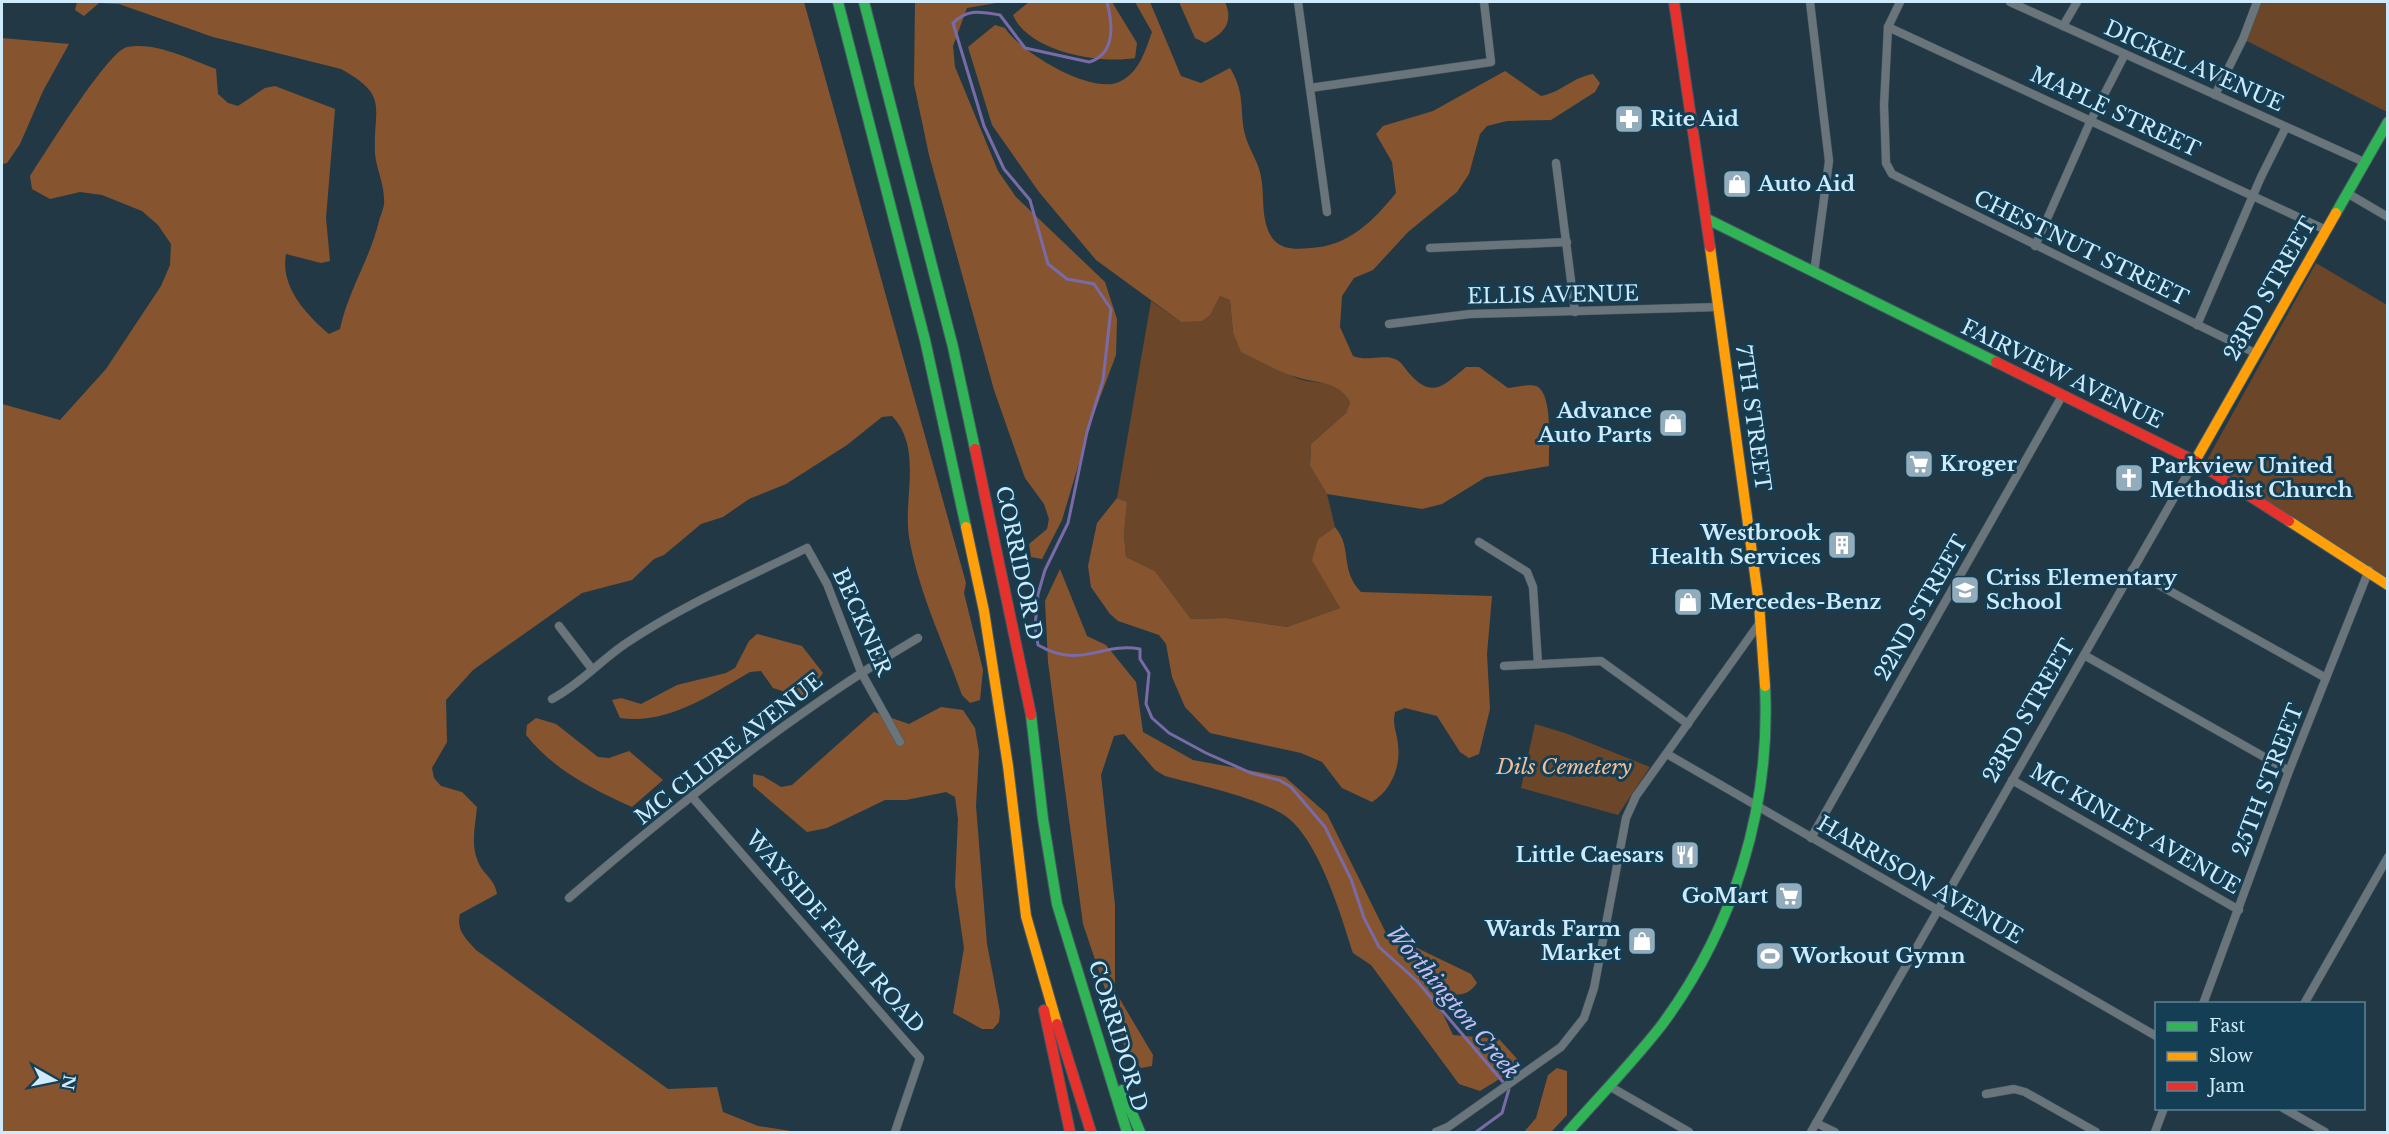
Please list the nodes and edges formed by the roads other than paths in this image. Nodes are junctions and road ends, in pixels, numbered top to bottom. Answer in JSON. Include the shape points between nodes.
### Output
{"nodes":[{"id":1,"x":838,"y":2,"type":"edge"},
{"id":2,"x":864,"y":2,"type":"edge"},
{"id":3,"x":1298,"y":2,"type":"edge"},
{"id":4,"x":1484,"y":2,"type":"edge"},
{"id":5,"x":1674,"y":2,"type":"edge"},
{"id":6,"x":1810,"y":2,"type":"edge"},
{"id":7,"x":1900,"y":2,"type":"edge"},
{"id":8,"x":2010,"y":2,"type":"edge"},
{"id":9,"x":2077,"y":2,"type":"edge"},
{"id":10,"x":2257,"y":2,"type":"edge"},
{"id":11,"x":2063,"y":26,"type":"junction"},
{"id":12,"x":1888,"y":27,"type":"junction"},
{"id":13,"x":2125,"y":54,"type":"junction"},
{"id":14,"x":1310,"y":87,"type":"junction"},
{"id":15,"x":2215,"y":95,"type":"junction"},
{"id":16,"x":2091,"y":120,"type":"junction"},
{"id":17,"x":2388,"y":122,"type":"edge"},
{"id":18,"x":2286,"y":127,"type":"junction"},
{"id":19,"x":2364,"y":162,"type":"junction"},
{"id":20,"x":1556,"y":163,"type":"dead end"},
{"id":21,"x":2348,"y":193,"type":"junction"},
{"id":22,"x":2254,"y":197,"type":"junction"},
{"id":23,"x":1327,"y":212,"type":"dead end"},
{"id":24,"x":2388,"y":217,"type":"edge"},
{"id":25,"x":1707,"y":219,"type":"junction"},
{"id":26,"x":2326,"y":230,"type":"junction"},
{"id":27,"x":1567,"y":242,"type":"junction"},
{"id":28,"x":2035,"y":246,"type":"junction"},
{"id":29,"x":1430,"y":248,"type":"dead end"},
{"id":30,"x":1814,"y":273,"type":"junction"},
{"id":31,"x":1719,"y":307,"type":"junction"},
{"id":32,"x":1575,"y":312,"type":"junction"},
{"id":33,"x":1389,"y":324,"type":"dead end"},
{"id":34,"x":2197,"y":325,"type":"junction"},
{"id":35,"x":2255,"y":353,"type":"junction"},
{"id":36,"x":2062,"y":396,"type":"junction"},
{"id":37,"x":2194,"y":461,"type":"junction"},
{"id":38,"x":1479,"y":542,"type":"dead end"},
{"id":39,"x":2132,"y":570,"type":"junction"},
{"id":40,"x":2369,"y":570,"type":"junction"},
{"id":41,"x":2388,"y":585,"type":"edge"},
{"id":42,"x":1761,"y":621,"type":"junction"},
{"id":43,"x":559,"y":626,"type":"dead end"},
{"id":44,"x":918,"y":638,"type":"dead end"},
{"id":45,"x":2084,"y":655,"type":"junction"},
{"id":46,"x":1538,"y":664,"type":"junction"},
{"id":47,"x":1504,"y":666,"type":"dead end"},
{"id":48,"x":592,"y":669,"type":"junction"},
{"id":49,"x":861,"y":672,"type":"junction"},
{"id":50,"x":2326,"y":678,"type":"junction"},
{"id":51,"x":552,"y":699,"type":"dead end"},
{"id":52,"x":1688,"y":724,"type":"junction"},
{"id":53,"x":900,"y":742,"type":"dead end"},
{"id":54,"x":1667,"y":754,"type":"junction"},
{"id":55,"x":2289,"y":771,"type":"junction"},
{"id":56,"x":2012,"y":780,"type":"junction"},
{"id":57,"x":693,"y":798,"type":"junction"},
{"id":58,"x":1759,"y":809,"type":"junction"},
{"id":59,"x":1811,"y":838,"type":"junction"},
{"id":60,"x":2388,"y":856,"type":"edge"},
{"id":61,"x":569,"y":898,"type":"dead end"},
{"id":62,"x":2239,"y":910,"type":"junction"},
{"id":63,"x":1938,"y":911,"type":"junction"},
{"id":64,"x":1026,"y":916,"type":"junction"},
{"id":65,"x":2204,"y":1002,"type":"edge"},
{"id":66,"x":2305,"y":1002,"type":"edge"},
{"id":67,"x":1094,"y":1025,"type":"junction"},
{"id":68,"x":2155,"y":1035,"type":"edge"},
{"id":69,"x":1609,"y":1086,"type":"junction"},
{"id":70,"x":1986,"y":1094,"type":"dead end"},
{"id":71,"x":2163,"y":1110,"type":"edge"},
{"id":72,"x":2286,"y":1110,"type":"edge"},
{"id":73,"x":1816,"y":1123,"type":"junction"},
{"id":74,"x":895,"y":1132,"type":"edge"},
{"id":75,"x":1070,"y":1132,"type":"edge"},
{"id":76,"x":1091,"y":1132,"type":"edge"},
{"id":77,"x":1127,"y":1132,"type":"edge"},
{"id":78,"x":1140,"y":1132,"type":"edge"},
{"id":79,"x":1436,"y":1132,"type":"edge"},
{"id":80,"x":1568,"y":1132,"type":"edge"},
{"id":81,"x":1689,"y":1132,"type":"edge"},
{"id":82,"x":1811,"y":1132,"type":"edge"},
{"id":83,"x":1835,"y":1132,"type":"edge"},
{"id":84,"x":2096,"y":1132,"type":"edge"},
{"id":85,"x":2155,"y":1132,"type":"edge"},
{"id":86,"x":2325,"y":1132,"type":"edge"}],
"edges":[{"from":1,"to":64,"type":"main road","name":"CORRIDOR D","via":[[925,340],[984,611]]},
{"from":2,"to":67,"type":"main road","name":"CORRIDOR D","via":[[953,347],[1033,724],[1057,904]]},
{"from":3,"to":14,"type":"street"},
{"from":4,"to":14,"type":"street","via":[[1491,62]]},
{"from":5,"to":25,"type":"main road","name":"7TH STREET"},
{"from":6,"to":30,"type":"street","via":[[1829,161]]},
{"from":7,"to":12,"type":"street"},
{"from":8,"to":11,"type":"street","name":"DICKEL AVENUE"},
{"from":9,"to":11,"type":"street"},
{"from":10,"to":15,"type":"street"},
{"from":11,"to":13,"type":"street","name":"DICKEL AVENUE"},
{"from":12,"to":16,"type":"street","name":"MAPLE STREET"},
{"from":12,"to":28,"type":"street","name":"CHESTNUT STREET","via":[[1884,105],[1886,163],[1892,174]]},
{"from":13,"to":15,"type":"street","name":"DICKEL AVENUE"},
{"from":13,"to":16,"type":"street"},
{"from":14,"to":23,"type":"street"},
{"from":15,"to":18,"type":"street","name":"DICKEL AVENUE"},
{"from":16,"to":22,"type":"street","name":"MAPLE STREET"},
{"from":16,"to":28,"type":"street"},
{"from":17,"to":19,"type":"main road","name":"23RD STREET"},
{"from":18,"to":19,"type":"street","name":"DICKEL AVENUE"},
{"from":18,"to":22,"type":"street"},
{"from":19,"to":21,"type":"main road","name":"23RD STREET"},
{"from":20,"to":27,"type":"street"},
{"from":21,"to":24,"type":"street"},
{"from":21,"to":26,"type":"main road","name":"23RD STREET"},
{"from":22,"to":26,"type":"street","name":"MAPLE STREET"},
{"from":22,"to":34,"type":"street"},
{"from":25,"to":30,"type":"main road","name":"FAIRVIEW AVENUE"},
{"from":25,"to":31,"type":"main road","name":"7TH STREET"},
{"from":26,"to":35,"type":"main road","name":"23RD STREET"},
{"from":27,"to":29,"type":"street"},
{"from":27,"to":32,"type":"street"},
{"from":28,"to":34,"type":"street","name":"CHESTNUT STREET"},
{"from":30,"to":36,"type":"main road","name":"FAIRVIEW AVENUE"},
{"from":31,"to":32,"type":"street","name":"ELLIS AVENUE"},
{"from":31,"to":42,"type":"main road","name":"7TH STREET"},
{"from":32,"to":33,"type":"street","name":"ELLIS AVENUE","via":[[1470,314]]},
{"from":34,"to":35,"type":"street","name":"CHESTNUT STREET"},
{"from":35,"to":37,"type":"main road","name":"23RD STREET"},
{"from":36,"to":37,"type":"main road","name":"FAIRVIEW AVENUE"},
{"from":36,"to":59,"type":"street","name":"22ND STREET"},
{"from":37,"to":39,"type":"street","name":"23RD STREET"},
{"from":37,"to":40,"type":"main road","name":"FAIRVIEW AVENUE"},
{"from":38,"to":46,"type":"street","via":[[1527,572],[1533,587]]},
{"from":39,"to":45,"type":"street","name":"23RD STREET"},
{"from":39,"to":50,"type":"street"},
{"from":40,"to":41,"type":"main road","name":"FAIRVIEW AVENUE"},
{"from":40,"to":50,"type":"street","name":"25TH STREET"},
{"from":42,"to":52,"type":"street"},
{"from":42,"to":58,"type":"main road","name":"7TH STREET","via":[[1768,702]]},
{"from":43,"to":48,"type":"street"},
{"from":44,"to":49,"type":"street","name":"MC CLURE AVENUE"},
{"from":45,"to":55,"type":"street"},
{"from":45,"to":56,"type":"street","name":"23RD STREET"},
{"from":46,"to":47,"type":"street"},
{"from":46,"to":52,"type":"street","via":[[1601,661]]},
{"from":48,"to":49,"type":"street","name":"BECKNER","via":[[704,598],[807,548],[827,584]]},
{"from":48,"to":51,"type":"street"},
{"from":49,"to":53,"type":"street","name":"BECKNER"},
{"from":49,"to":57,"type":"street","name":"MC CLURE AVENUE","via":[[802,712]]},
{"from":50,"to":55,"type":"street","name":"25TH STREET"},
{"from":52,"to":54,"type":"street"},
{"from":54,"to":58,"type":"street","name":"HARRISON AVENUE"},
{"from":54,"to":79,"type":"street","via":[[1636,796],[1626,818],[1594,988],[1584,1018],[1561,1047],[1492,1098]]},
{"from":55,"to":62,"type":"street","name":"25TH STREET"},
{"from":56,"to":62,"type":"street","name":"MC KINLEY AVENUE"},
{"from":56,"to":63,"type":"street","name":"23RD STREET"},
{"from":57,"to":61,"type":"street","name":"MC CLURE AVENUE"},
{"from":57,"to":74,"type":"street","name":"WAYSIDE FARM ROAD","via":[[920,1058]]},
{"from":58,"to":59,"type":"street","name":"HARRISON AVENUE"},
{"from":58,"to":69,"type":"main road","name":"7TH STREET","via":[[1736,886],[1714,937],[1661,1025]]},
{"from":59,"to":63,"type":"street","name":"HARRISON AVENUE"},
{"from":60,"to":66,"type":"street"},
{"from":62,"to":65,"type":"street","name":"25TH STREET"},
{"from":63,"to":68,"type":"street","name":"HARRISON AVENUE"},
{"from":63,"to":73,"type":"street","name":"23RD STREET"},
{"from":64,"to":75,"type":"main road"},
{"from":64,"to":76,"type":"main road","name":"CORRIDOR D"},
{"from":67,"to":77,"type":"main road","name":"CORRIDOR D"},
{"from":67,"to":78,"type":"main road"},
{"from":69,"to":80,"type":"main road","name":"7TH STREET"},
{"from":69,"to":81,"type":"street"},
{"from":70,"to":84,"type":"street","via":[[2014,1089],[2025,1092]]},
{"from":71,"to":85,"type":"street"},
{"from":72,"to":86,"type":"street"},
{"from":73,"to":82,"type":"street","name":"23RD STREET"},
{"from":73,"to":83,"type":"street"}]}
